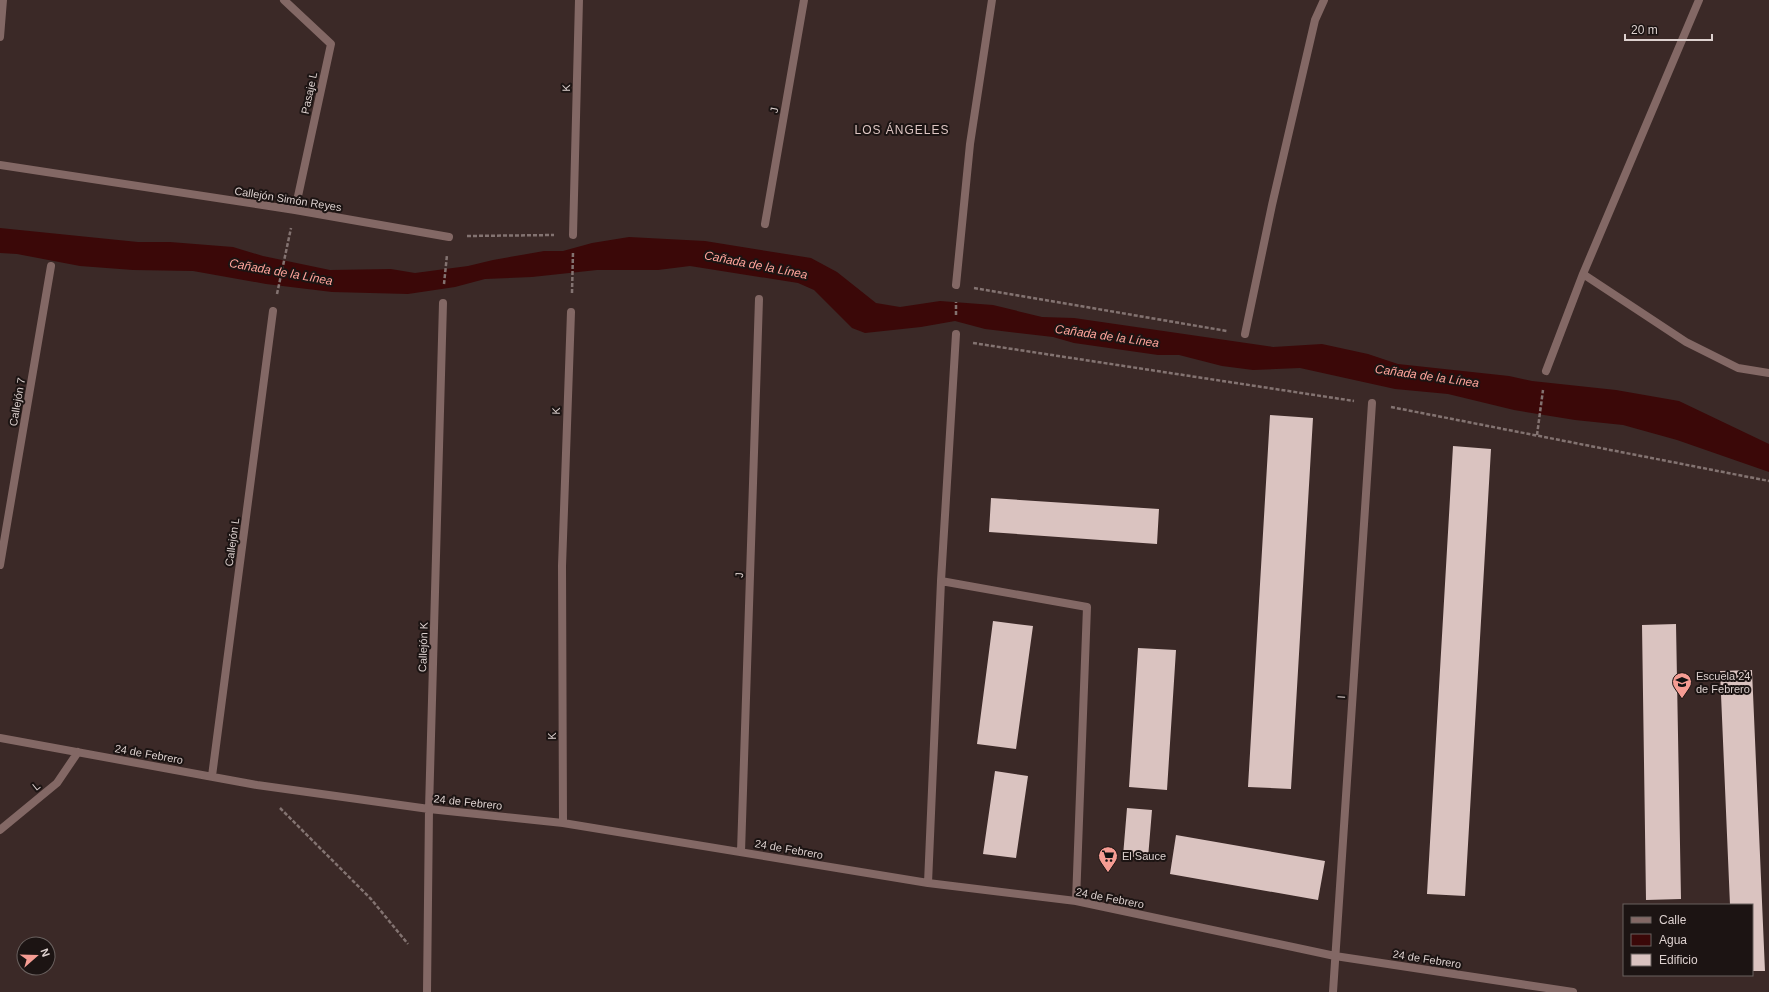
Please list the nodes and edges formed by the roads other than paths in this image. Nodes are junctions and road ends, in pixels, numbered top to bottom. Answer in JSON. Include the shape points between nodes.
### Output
{"nodes":[{"id":1,"x":3,"y":0,"type":"edge"},
{"id":2,"x":284,"y":0,"type":"edge"},
{"id":3,"x":579,"y":0,"type":"edge"},
{"id":4,"x":804,"y":0,"type":"edge"},
{"id":5,"x":992,"y":0,"type":"edge"},
{"id":6,"x":1324,"y":0,"type":"edge"},
{"id":7,"x":1699,"y":0,"type":"edge"},
{"id":8,"x":0,"y":37,"type":"edge"},
{"id":9,"x":0,"y":165,"type":"edge"},
{"id":10,"x":295,"y":210,"type":"junction"},
{"id":11,"x":765,"y":224,"type":"dead end"},
{"id":12,"x":573,"y":234,"type":"road end"},
{"id":13,"x":449,"y":237,"type":"road end"},
{"id":14,"x":51,"y":266,"type":"dead end"},
{"id":15,"x":1583,"y":274,"type":"junction"},
{"id":16,"x":956,"y":285,"type":"road end"},
{"id":17,"x":759,"y":299,"type":"dead end"},
{"id":18,"x":443,"y":302,"type":"road end"},
{"id":19,"x":273,"y":311,"type":"road end"},
{"id":20,"x":571,"y":312,"type":"road end"},
{"id":21,"x":1245,"y":334,"type":"road end"},
{"id":22,"x":956,"y":337,"type":"road end"},
{"id":23,"x":1546,"y":371,"type":"road end"},
{"id":24,"x":1769,"y":373,"type":"edge"},
{"id":25,"x":1372,"y":403,"type":"road end"},
{"id":26,"x":0,"y":565,"type":"edge"},
{"id":27,"x":941,"y":581,"type":"junction"},
{"id":28,"x":0,"y":738,"type":"edge"},
{"id":29,"x":78,"y":752,"type":"junction"},
{"id":30,"x":212,"y":776,"type":"junction"},
{"id":31,"x":429,"y":810,"type":"junction"},
{"id":32,"x":563,"y":823,"type":"junction"},
{"id":33,"x":0,"y":830,"type":"edge"},
{"id":34,"x":741,"y":852,"type":"junction"},
{"id":35,"x":928,"y":883,"type":"junction"},
{"id":36,"x":1076,"y":901,"type":"junction"},
{"id":37,"x":1335,"y":956,"type":"junction"},
{"id":38,"x":427,"y":992,"type":"edge"},
{"id":39,"x":1333,"y":992,"type":"edge"},
{"id":40,"x":1573,"y":992,"type":"edge"}],
"edges":[{"from":1,"to":8,"type":"street"},
{"from":2,"to":10,"type":"street","name":"Pasaje L","via":[[331,44]]},
{"from":3,"to":12,"type":"street","name":"K"},
{"from":4,"to":11,"type":"street","name":"J"},
{"from":5,"to":16,"type":"street","via":[[970,144]]},
{"from":6,"to":21,"type":"street","via":[[1315,20]]},
{"from":7,"to":15,"type":"street"},
{"from":9,"to":10,"type":"street","name":"Callejón Simón Reyes"},
{"from":10,"to":13,"type":"street","name":"Callejón Simón Reyes"},
{"from":14,"to":26,"type":"street","name":"Callejón 7"},
{"from":15,"to":23,"type":"street"},
{"from":15,"to":24,"type":"street","via":[[1686,342],[1738,368]]},
{"from":17,"to":34,"type":"street","name":"J"},
{"from":18,"to":31,"type":"street","name":"Callejón K"},
{"from":19,"to":30,"type":"street","name":"Callejón L"},
{"from":20,"to":32,"type":"street","name":"K","via":[[562,566]]},
{"from":22,"to":27,"type":"street"},
{"from":25,"to":37,"type":"street","name":"I"},
{"from":27,"to":35,"type":"street"},
{"from":27,"to":36,"type":"street","via":[[1087,607]]},
{"from":28,"to":29,"type":"street","name":"24 de Febrero"},
{"from":29,"to":30,"type":"street","name":"24 de Febrero"},
{"from":29,"to":33,"type":"street","name":"L","via":[[56,783]]},
{"from":30,"to":31,"type":"street","name":"24 de Febrero"},
{"from":31,"to":32,"type":"street","name":"24 de Febrero"},
{"from":31,"to":38,"type":"street","name":"Callejón K"},
{"from":32,"to":34,"type":"street","name":"24 de Febrero"},
{"from":34,"to":35,"type":"street","name":"24 de Febrero"},
{"from":35,"to":36,"type":"street","name":"24 de Febrero"},
{"from":36,"to":37,"type":"street","name":"24 de Febrero"},
{"from":37,"to":39,"type":"street","name":"I"},
{"from":37,"to":40,"type":"street","name":"24 de Febrero"}]}
